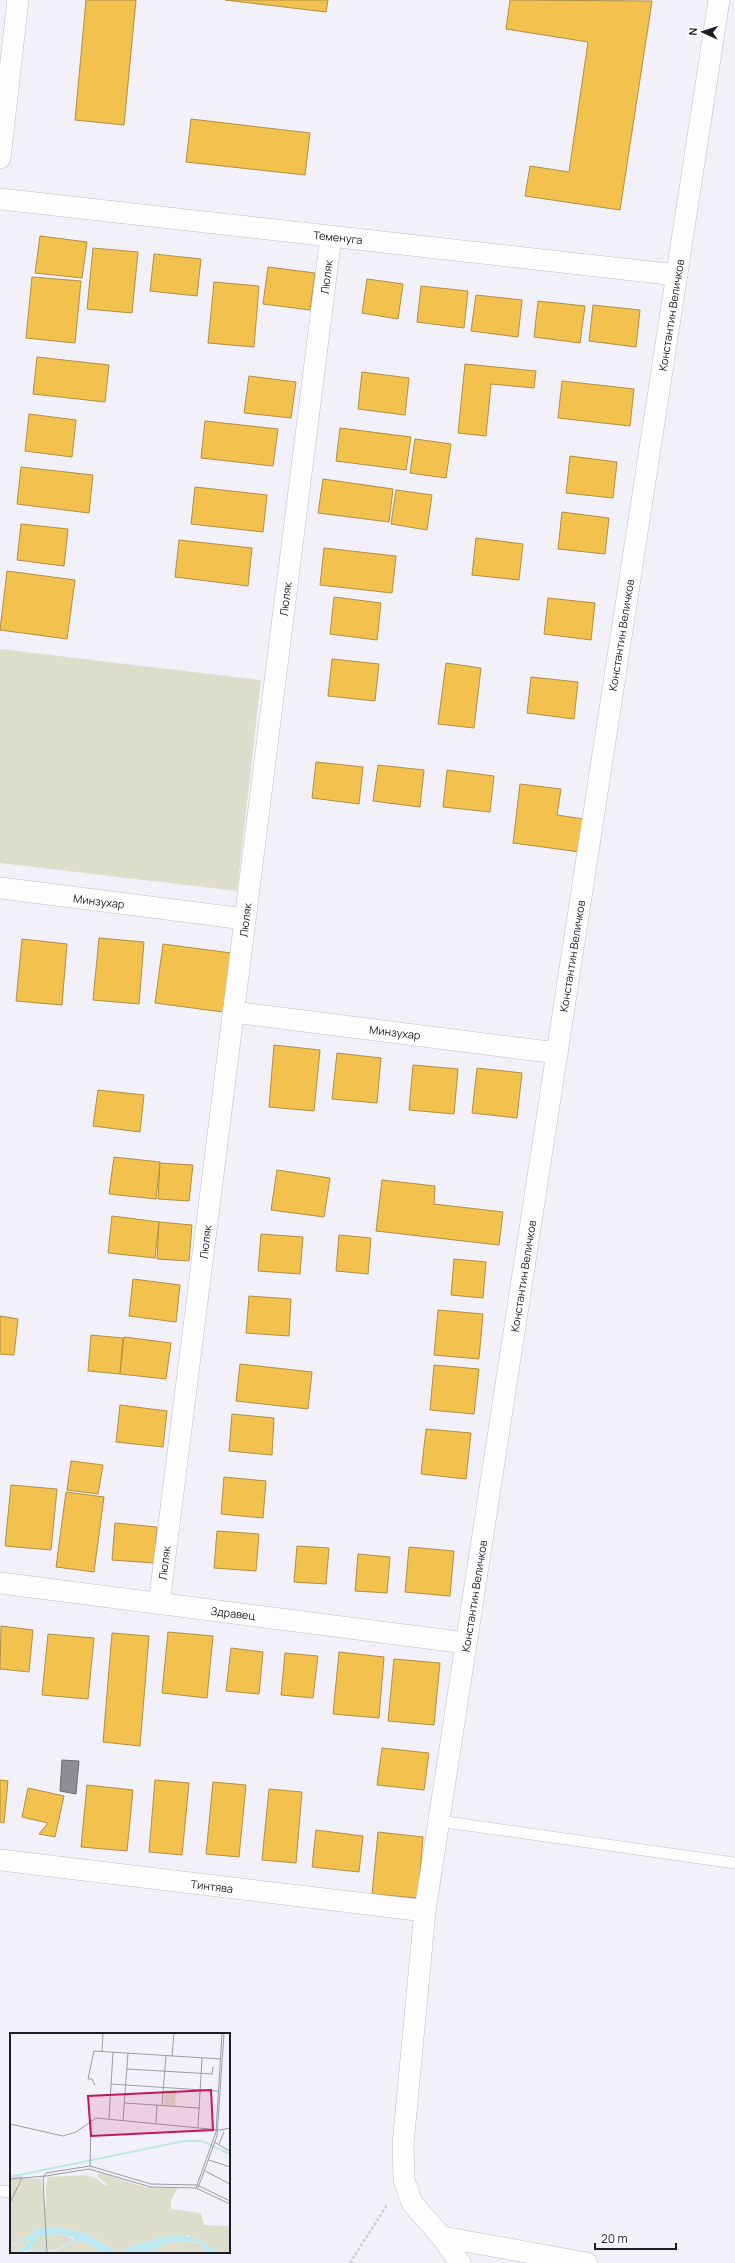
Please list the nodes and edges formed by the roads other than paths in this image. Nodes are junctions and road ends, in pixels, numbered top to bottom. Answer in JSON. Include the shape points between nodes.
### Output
{"nodes":[{"id":1,"x":18,"y":0,"type":"edge"},
{"id":2,"x":719,"y":0,"type":"edge"},
{"id":3,"x":0,"y":158,"type":"edge"},
{"id":4,"x":0,"y":199,"type":"edge"},
{"id":5,"x":331,"y":236,"type":"junction"},
{"id":6,"x":677,"y":275,"type":"junction"},
{"id":7,"x":0,"y":888,"type":"edge"},
{"id":8,"x":245,"y":919,"type":"junction"},
{"id":9,"x":234,"y":1012,"type":"junction"},
{"id":10,"x":557,"y":1053,"type":"junction"},
{"id":11,"x":0,"y":1583,"type":"edge"},
{"id":12,"x":159,"y":1604,"type":"junction"},
{"id":13,"x":466,"y":1643,"type":"junction"},
{"id":14,"x":439,"y":1821,"type":"junction"},
{"id":15,"x":0,"y":1860,"type":"edge"},
{"id":16,"x":735,"y":1863,"type":"edge"},
{"id":17,"x":425,"y":1911,"type":"junction"},
{"id":18,"x":0,"y":2191,"type":"edge"},
{"id":19,"x":10,"y":2192,"type":"edge"},
{"id":20,"x":442,"y":2238,"type":"junction"},
{"id":21,"x":460,"y":2263,"type":"edge"},
{"id":22,"x":587,"y":2263,"type":"edge"}],
"edges":[{"from":1,"to":3,"type":"street"},
{"from":2,"to":6,"type":"street","name":"Константин Величков"},
{"from":4,"to":5,"type":"street","name":"Теменуга"},
{"from":5,"to":6,"type":"street","name":"Теменуга"},
{"from":5,"to":8,"type":"street","name":"Люляк"},
{"from":6,"to":10,"type":"street","name":"Константин Величков"},
{"from":7,"to":8,"type":"street","name":"Минзухар"},
{"from":8,"to":9,"type":"street","name":"Люляк"},
{"from":9,"to":10,"type":"street","name":"Минзухар"},
{"from":9,"to":12,"type":"street","name":"Люляк"},
{"from":10,"to":13,"type":"street","name":"Константин Величков"},
{"from":11,"to":12,"type":"street","name":"Здравец"},
{"from":12,"to":13,"type":"street","name":"Здравец"},
{"from":13,"to":14,"type":"street","name":"Константин Величков"},
{"from":14,"to":16,"type":"lane"},
{"from":14,"to":17,"type":"street","name":"Константин Величков"},
{"from":15,"to":17,"type":"street","name":"Тинтява"},
{"from":17,"to":20,"type":"street","name":"Константин Величков","via":[[403,2144],[404,2180],[412,2203]]},
{"from":18,"to":19,"type":"lane"},
{"from":20,"to":21,"type":"street","name":"Константин Величков"},
{"from":20,"to":22,"type":"street"}]}
